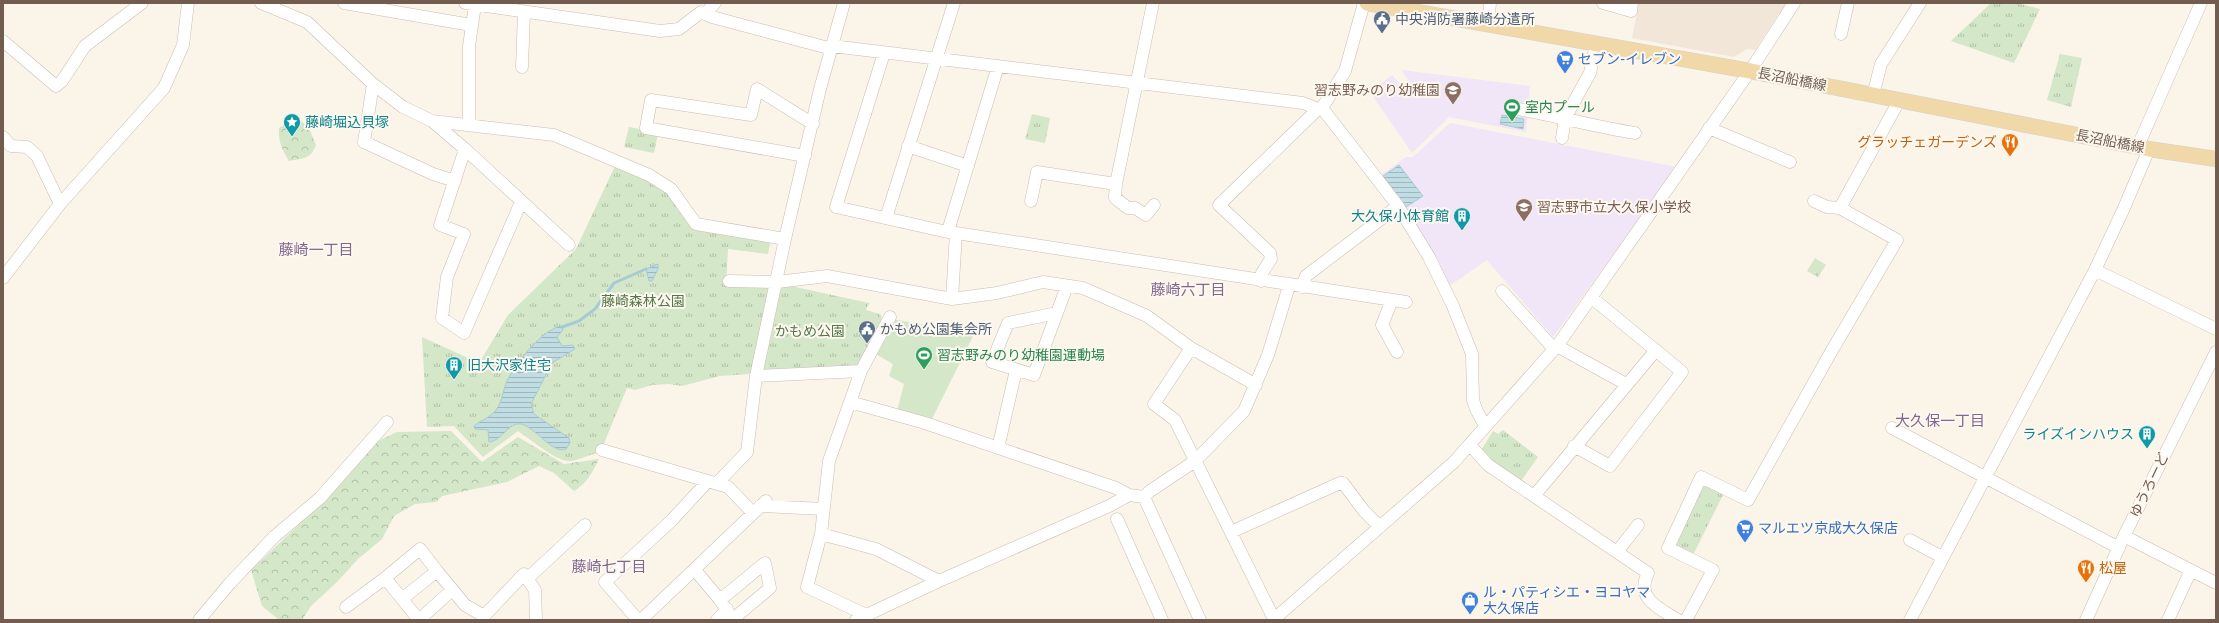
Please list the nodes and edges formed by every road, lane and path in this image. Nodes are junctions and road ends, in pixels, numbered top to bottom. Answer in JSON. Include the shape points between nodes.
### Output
{"nodes":[{"id":1,"x":142,"y":3,"type":"edge"},
{"id":2,"x":188,"y":3,"type":"edge"},
{"id":3,"x":261,"y":3,"type":"edge"},
{"id":4,"x":344,"y":3,"type":"edge"},
{"id":5,"x":715,"y":3,"type":"edge"},
{"id":6,"x":844,"y":3,"type":"edge"},
{"id":7,"x":954,"y":3,"type":"edge"},
{"id":8,"x":1153,"y":3,"type":"edge"},
{"id":9,"x":1364,"y":3,"type":"edge"},
{"id":10,"x":1367,"y":3,"type":"edge"},
{"id":11,"x":1490,"y":3,"type":"edge"},
{"id":12,"x":1603,"y":3,"type":"edge"},
{"id":13,"x":1632,"y":3,"type":"edge"},
{"id":14,"x":1794,"y":3,"type":"edge"},
{"id":15,"x":1848,"y":3,"type":"edge"},
{"id":16,"x":1920,"y":3,"type":"edge"},
{"id":17,"x":2201,"y":3,"type":"edge"},
{"id":18,"x":470,"y":4,"type":"edge"},
{"id":19,"x":524,"y":12,"type":"junction"},
{"id":20,"x":705,"y":14,"type":"junction"},
{"id":21,"x":471,"y":25,"type":"junction"},
{"id":22,"x":1488,"y":25,"type":"junction"},
{"id":23,"x":1841,"y":34,"type":"dead end"},
{"id":24,"x":3,"y":40,"type":"edge"},
{"id":25,"x":1596,"y":44,"type":"junction"},
{"id":26,"x":832,"y":48,"type":"junction"},
{"id":27,"x":884,"y":53,"type":"junction"},
{"id":28,"x":936,"y":60,"type":"junction"},
{"id":29,"x":998,"y":66,"type":"junction"},
{"id":30,"x":522,"y":67,"type":"dead end"},
{"id":31,"x":1750,"y":71,"type":"junction"},
{"id":32,"x":1137,"y":83,"type":"junction"},
{"id":33,"x":373,"y":84,"type":"junction"},
{"id":34,"x":1873,"y":95,"type":"junction"},
{"id":35,"x":1899,"y":101,"type":"junction"},
{"id":36,"x":1320,"y":109,"type":"junction"},
{"id":37,"x":1518,"y":109,"type":"dead end"},
{"id":38,"x":1566,"y":118,"type":"junction"},
{"id":39,"x":432,"y":121,"type":"junction"},
{"id":40,"x":813,"y":124,"type":"junction"},
{"id":41,"x":469,"y":125,"type":"junction"},
{"id":42,"x":1710,"y":128,"type":"junction"},
{"id":43,"x":1635,"y":132,"type":"dead end"},
{"id":44,"x":3,"y":137,"type":"edge"},
{"id":45,"x":1562,"y":138,"type":"dead end"},
{"id":46,"x":908,"y":146,"type":"junction"},
{"id":47,"x":2144,"y":147,"type":"junction"},
{"id":48,"x":465,"y":149,"type":"junction"},
{"id":49,"x":805,"y":156,"type":"junction"},
{"id":50,"x":2216,"y":159,"type":"edge"},
{"id":51,"x":1790,"y":162,"type":"dead end"},
{"id":52,"x":968,"y":166,"type":"junction"},
{"id":53,"x":454,"y":181,"type":"junction"},
{"id":54,"x":1116,"y":184,"type":"junction"},
{"id":55,"x":1031,"y":201,"type":"dead end"},
{"id":56,"x":1814,"y":201,"type":"dead end"},
{"id":57,"x":521,"y":202,"type":"junction"},
{"id":58,"x":60,"y":204,"type":"junction"},
{"id":59,"x":1154,"y":205,"type":"dead end"},
{"id":60,"x":1398,"y":206,"type":"junction"},
{"id":61,"x":1840,"y":208,"type":"junction"},
{"id":62,"x":886,"y":218,"type":"junction"},
{"id":63,"x":952,"y":232,"type":"junction"},
{"id":64,"x":785,"y":240,"type":"junction"},
{"id":65,"x":568,"y":245,"type":"dead end"},
{"id":66,"x":2095,"y":270,"type":"junction"},
{"id":67,"x":3,"y":278,"type":"edge"},
{"id":68,"x":729,"y":280,"type":"dead end"},
{"id":69,"x":1261,"y":281,"type":"junction"},
{"id":70,"x":777,"y":282,"type":"junction"},
{"id":71,"x":1066,"y":286,"type":"junction"},
{"id":72,"x":1289,"y":286,"type":"junction"},
{"id":73,"x":1302,"y":287,"type":"junction"},
{"id":74,"x":1502,"y":291,"type":"dead end"},
{"id":75,"x":1591,"y":297,"type":"junction"},
{"id":76,"x":952,"y":299,"type":"junction"},
{"id":77,"x":1392,"y":300,"type":"junction"},
{"id":78,"x":1406,"y":302,"type":"dead end"},
{"id":79,"x":1057,"y":312,"type":"junction"},
{"id":80,"x":890,"y":317,"type":"dead end"},
{"id":81,"x":2216,"y":329,"type":"edge"},
{"id":82,"x":1191,"y":348,"type":"junction"},
{"id":83,"x":1556,"y":348,"type":"junction"},
{"id":84,"x":1656,"y":350,"type":"junction"},
{"id":85,"x":1397,"y":352,"type":"dead end"},
{"id":86,"x":2216,"y":352,"type":"edge"},
{"id":87,"x":1016,"y":370,"type":"junction"},
{"id":88,"x":861,"y":371,"type":"junction"},
{"id":89,"x":756,"y":376,"type":"junction"},
{"id":90,"x":1626,"y":384,"type":"junction"},
{"id":91,"x":1256,"y":385,"type":"junction"},
{"id":92,"x":850,"y":402,"type":"junction"},
{"id":93,"x":387,"y":422,"type":"dead end"},
{"id":94,"x":1485,"y":426,"type":"junction"},
{"id":95,"x":1892,"y":428,"type":"dead end"},
{"id":96,"x":1470,"y":445,"type":"junction"},
{"id":97,"x":1574,"y":446,"type":"junction"},
{"id":98,"x":998,"y":448,"type":"junction"},
{"id":99,"x":602,"y":450,"type":"dead end"},
{"id":100,"x":1196,"y":461,"type":"junction"},
{"id":101,"x":1985,"y":477,"type":"junction"},
{"id":102,"x":712,"y":482,"type":"junction"},
{"id":103,"x":1129,"y":495,"type":"junction"},
{"id":104,"x":1534,"y":496,"type":"junction"},
{"id":105,"x":1144,"y":497,"type":"junction"},
{"id":106,"x":760,"y":507,"type":"junction"},
{"id":107,"x":823,"y":510,"type":"junction"},
{"id":108,"x":1117,"y":519,"type":"dead end"},
{"id":109,"x":584,"y":525,"type":"dead end"},
{"id":110,"x":1638,"y":525,"type":"dead end"},
{"id":111,"x":1380,"y":527,"type":"junction"},
{"id":112,"x":1231,"y":532,"type":"junction"},
{"id":113,"x":821,"y":534,"type":"junction"},
{"id":114,"x":2124,"y":536,"type":"junction"},
{"id":115,"x":1910,"y":540,"type":"dead end"},
{"id":116,"x":2119,"y":548,"type":"junction"},
{"id":117,"x":1617,"y":552,"type":"junction"},
{"id":118,"x":1942,"y":557,"type":"junction"},
{"id":119,"x":695,"y":570,"type":"junction"},
{"id":120,"x":2191,"y":570,"type":"junction"},
{"id":121,"x":437,"y":571,"type":"junction"},
{"id":122,"x":385,"y":578,"type":"junction"},
{"id":123,"x":528,"y":578,"type":"junction"},
{"id":124,"x":939,"y":581,"type":"junction"},
{"id":125,"x":2215,"y":582,"type":"edge"},
{"id":126,"x":452,"y":590,"type":"junction"},
{"id":127,"x":402,"y":599,"type":"junction"},
{"id":128,"x":346,"y":607,"type":"dead end"},
{"id":129,"x":861,"y":618,"type":"edge"},
{"id":130,"x":199,"y":620,"type":"edge"},
{"id":131,"x":536,"y":620,"type":"edge"},
{"id":132,"x":640,"y":620,"type":"edge"},
{"id":133,"x":717,"y":620,"type":"edge"},
{"id":134,"x":1162,"y":620,"type":"edge"},
{"id":135,"x":1200,"y":620,"type":"edge"},
{"id":136,"x":1274,"y":620,"type":"edge"},
{"id":137,"x":1678,"y":620,"type":"edge"},
{"id":138,"x":1686,"y":620,"type":"edge"},
{"id":139,"x":1910,"y":620,"type":"edge"},
{"id":140,"x":2086,"y":620,"type":"edge"},
{"id":141,"x":2168,"y":620,"type":"edge"}],
"edges":[{"from":1,"to":24,"type":"street","via":[[85,46],[56,86]]},
{"from":2,"to":58,"type":"street","via":[[183,45],[164,88]]},
{"from":3,"to":33,"type":"street","via":[[307,22]]},
{"from":4,"to":21,"type":"street"},
{"from":5,"to":20,"type":"street"},
{"from":6,"to":26,"type":"street"},
{"from":7,"to":28,"type":"street"},
{"from":8,"to":32,"type":"street"},
{"from":9,"to":36,"type":"street","via":[[1345,71]]},
{"from":10,"to":22,"type":"main road","name":"長沼船橋線"},
{"from":11,"to":22,"type":"street"},
{"from":12,"to":13,"type":"street","via":[[1631,11]]},
{"from":14,"to":31,"type":"street"},
{"from":15,"to":23,"type":"street"},
{"from":16,"to":34,"type":"street","via":[[1880,64]]},
{"from":17,"to":47,"type":"street"},
{"from":18,"to":19,"type":"street"},
{"from":18,"to":21,"type":"street"},
{"from":19,"to":20,"type":"street","via":[[660,31],[679,29],[701,12]]},
{"from":19,"to":30,"type":"street"},
{"from":20,"to":26,"type":"street"},
{"from":21,"to":41,"type":"street"},
{"from":22,"to":25,"type":"main road","name":"長沼船橋線"},
{"from":25,"to":31,"type":"main road","name":"長沼船橋線"},
{"from":25,"to":38,"type":"street","via":[[1590,73]]},
{"from":26,"to":27,"type":"street"},
{"from":26,"to":40,"type":"street"},
{"from":27,"to":28,"type":"street"},
{"from":27,"to":62,"type":"street","via":[[836,207]]},
{"from":28,"to":29,"type":"street"},
{"from":28,"to":46,"type":"street"},
{"from":29,"to":32,"type":"street"},
{"from":29,"to":52,"type":"street"},
{"from":31,"to":34,"type":"main road","name":"長沼船橋線"},
{"from":31,"to":42,"type":"street"},
{"from":32,"to":36,"type":"street","via":[[1304,103]]},
{"from":32,"to":54,"type":"street"},
{"from":33,"to":39,"type":"street","via":[[403,107]]},
{"from":33,"to":53,"type":"street","via":[[364,142]]},
{"from":34,"to":35,"type":"main road","name":"長沼船橋線"},
{"from":35,"to":47,"type":"main road","name":"長沼船橋線"},
{"from":35,"to":61,"type":"street"},
{"from":36,"to":60,"type":"street"},
{"from":36,"to":69,"type":"street","via":[[1219,205],[1270,253],[1271,259],[1262,273]]},
{"from":37,"to":38,"type":"street"},
{"from":38,"to":43,"type":"street","via":[[1598,127]]},
{"from":38,"to":45,"type":"street"},
{"from":39,"to":41,"type":"street"},
{"from":39,"to":48,"type":"street"},
{"from":40,"to":49,"type":"street"},
{"from":40,"to":49,"type":"street","via":[[757,89],[751,115],[651,100],[646,128]]},
{"from":41,"to":64,"type":"street","via":[[554,135],[649,175],[671,188],[696,224]]},
{"from":42,"to":51,"type":"street"},
{"from":42,"to":75,"type":"street"},
{"from":44,"to":58,"type":"street","via":[[12,146],[26,147],[37,156]]},
{"from":46,"to":52,"type":"street"},
{"from":46,"to":62,"type":"street"},
{"from":47,"to":50,"type":"main road","name":"長沼船橋線"},
{"from":47,"to":66,"type":"street","via":[[2124,208]]},
{"from":48,"to":53,"type":"street"},
{"from":48,"to":57,"type":"street"},
{"from":49,"to":64,"type":"street"},
{"from":52,"to":63,"type":"street"},
{"from":53,"to":57,"type":"street","via":[[440,225],[464,234],[447,277],[442,318],[464,333]]},
{"from":54,"to":55,"type":"street","via":[[1037,172]]},
{"from":54,"to":59,"type":"street","via":[[1115,198],[1128,208],[1135,208],[1146,215]]},
{"from":56,"to":61,"type":"street","via":[[1827,207]]},
{"from":57,"to":65,"type":"street"},
{"from":58,"to":67,"type":"street"},
{"from":60,"to":73,"type":"street","via":[[1306,276]]},
{"from":60,"to":94,"type":"street","via":[[1429,257],[1456,313],[1472,354],[1473,400]]},
{"from":61,"to":138,"type":"street","via":[[1898,240],[1831,352],[1748,500],[1701,477],[1668,548],[1713,570]]},
{"from":62,"to":63,"type":"street"},
{"from":63,"to":69,"type":"street"},
{"from":63,"to":76,"type":"street"},
{"from":64,"to":70,"type":"street"},
{"from":66,"to":81,"type":"street"},
{"from":66,"to":101,"type":"street"},
{"from":68,"to":70,"type":"street"},
{"from":69,"to":72,"type":"street"},
{"from":70,"to":76,"type":"street","via":[[827,276]]},
{"from":70,"to":89,"type":"street"},
{"from":71,"to":76,"type":"street","via":[[1043,282],[997,293]]},
{"from":71,"to":79,"type":"street"},
{"from":71,"to":82,"type":"street","via":[[1083,288],[1146,316]]},
{"from":72,"to":73,"type":"street"},
{"from":72,"to":91,"type":"street"},
{"from":73,"to":77,"type":"street"},
{"from":74,"to":83,"type":"street"},
{"from":75,"to":83,"type":"street"},
{"from":75,"to":84,"type":"street"},
{"from":77,"to":78,"type":"street"},
{"from":77,"to":85,"type":"street","via":[[1382,325]]},
{"from":79,"to":87,"type":"street","via":[[1034,375]]},
{"from":79,"to":87,"type":"street","via":[[1008,323],[992,362]]},
{"from":80,"to":88,"type":"street"},
{"from":82,"to":91,"type":"street"},
{"from":82,"to":100,"type":"street","via":[[1154,404],[1175,420]]},
{"from":83,"to":90,"type":"street"},
{"from":83,"to":94,"type":"street"},
{"from":84,"to":90,"type":"street"},
{"from":84,"to":97,"type":"street","via":[[1682,372],[1610,466]]},
{"from":86,"to":114,"type":"street","name":"ゆうろーど"},
{"from":87,"to":98,"type":"street"},
{"from":88,"to":89,"type":"street"},
{"from":88,"to":92,"type":"street"},
{"from":89,"to":102,"type":"street","via":[[747,452]]},
{"from":90,"to":97,"type":"street"},
{"from":91,"to":100,"type":"street","via":[[1244,411]]},
{"from":92,"to":98,"type":"street","via":[[925,423]]},
{"from":92,"to":107,"type":"street","via":[[829,461]]},
{"from":93,"to":130,"type":"street","via":[[320,498],[275,536]]},
{"from":94,"to":96,"type":"street"},
{"from":95,"to":101,"type":"street"},
{"from":96,"to":104,"type":"street","via":[[1488,465]]},
{"from":96,"to":111,"type":"street"},
{"from":97,"to":104,"type":"street"},
{"from":98,"to":103,"type":"street","via":[[1116,488]]},
{"from":99,"to":102,"type":"street"},
{"from":100,"to":105,"type":"street"},
{"from":100,"to":112,"type":"street"},
{"from":101,"to":116,"type":"street"},
{"from":101,"to":118,"type":"street"},
{"from":102,"to":106,"type":"street","via":[[728,487]]},
{"from":102,"to":132,"type":"street","via":[[606,582]]},
{"from":103,"to":105,"type":"street"},
{"from":103,"to":124,"type":"street"},
{"from":104,"to":117,"type":"street"},
{"from":105,"to":135,"type":"street"},
{"from":106,"to":107,"type":"street"},
{"from":106,"to":119,"type":"street"},
{"from":107,"to":113,"type":"street"},
{"from":108,"to":134,"type":"street"},
{"from":109,"to":123,"type":"street"},
{"from":110,"to":117,"type":"street"},
{"from":111,"to":112,"type":"street","via":[[1364,512],[1343,483],[1340,483]]},
{"from":111,"to":136,"type":"street"},
{"from":112,"to":136,"type":"street"},
{"from":113,"to":124,"type":"street","via":[[876,549]]},
{"from":113,"to":129,"type":"street","via":[[807,587]]},
{"from":114,"to":116,"type":"street","name":"ゆうろーど"},
{"from":114,"to":120,"type":"street"},
{"from":115,"to":118,"type":"street"},
{"from":116,"to":140,"type":"street","name":"ゆうろーど"},
{"from":117,"to":137,"type":"street","via":[[1648,573],[1643,582],[1644,593],[1655,605]]},
{"from":118,"to":139,"type":"street"},
{"from":119,"to":132,"type":"street"},
{"from":119,"to":133,"type":"street","via":[[724,605]]},
{"from":120,"to":125,"type":"street"},
{"from":120,"to":141,"type":"street"},
{"from":121,"to":122,"type":"street","via":[[420,549]]},
{"from":121,"to":126,"type":"street"},
{"from":121,"to":127,"type":"street"},
{"from":122,"to":127,"type":"street"},
{"from":122,"to":128,"type":"street"},
{"from":123,"to":126,"type":"street","via":[[524,574],[484,616],[465,604]]},
{"from":123,"to":131,"type":"street","via":[[535,590]]},
{"from":124,"to":129,"type":"street"},
{"from":126,"to":127,"type":"street","via":[[419,620]]}]}
